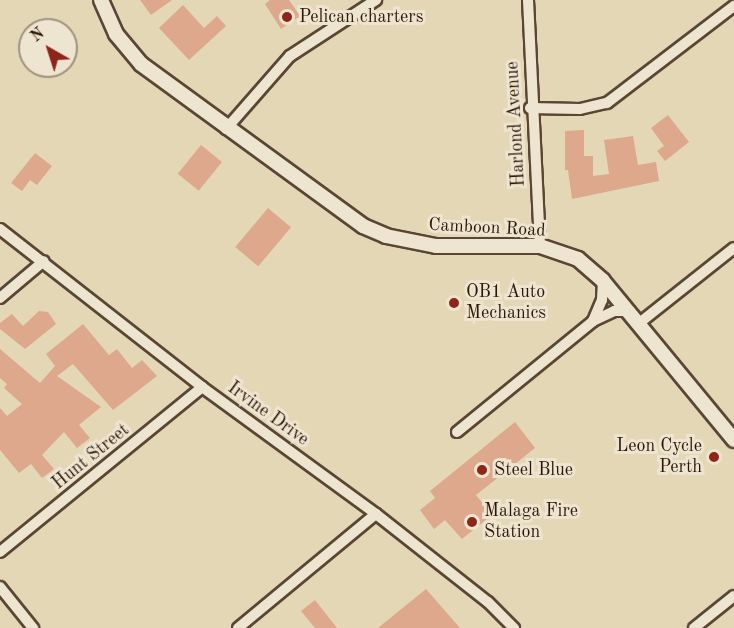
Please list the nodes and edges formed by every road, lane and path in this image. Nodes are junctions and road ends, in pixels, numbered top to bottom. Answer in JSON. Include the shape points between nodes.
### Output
{"nodes":[{"id":1,"x":101,"y":0,"type":"edge"},
{"id":2,"x":376,"y":0,"type":"edge"},
{"id":3,"x":528,"y":0,"type":"edge"},
{"id":4,"x":734,"y":6,"type":"edge"},
{"id":5,"x":530,"y":108,"type":"junction"},
{"id":6,"x":226,"y":129,"type":"junction"},
{"id":7,"x":0,"y":229,"type":"edge"},
{"id":8,"x":540,"y":246,"type":"junction"},
{"id":9,"x":734,"y":248,"type":"edge"},
{"id":10,"x":44,"y":261,"type":"junction"},
{"id":11,"x":603,"y":280,"type":"junction"},
{"id":12,"x":0,"y":298,"type":"edge"},
{"id":13,"x":627,"y":311,"type":"junction"},
{"id":14,"x":593,"y":321,"type":"junction"},
{"id":15,"x":638,"y":324,"type":"junction"},
{"id":16,"x":202,"y":387,"type":"junction"},
{"id":17,"x":457,"y":432,"type":"dead end"},
{"id":18,"x":734,"y":440,"type":"edge"},
{"id":19,"x":376,"y":514,"type":"junction"},
{"id":20,"x":0,"y":552,"type":"edge"},
{"id":21,"x":0,"y":588,"type":"edge"},
{"id":22,"x":734,"y":596,"type":"edge"},
{"id":23,"x":33,"y":628,"type":"edge"},
{"id":24,"x":238,"y":628,"type":"edge"},
{"id":25,"x":514,"y":628,"type":"edge"},
{"id":26,"x":694,"y":628,"type":"edge"}],
"edges":[{"from":1,"to":6,"type":"street","name":"Camboon Road","via":[[116,34],[141,64]]},
{"from":2,"to":6,"type":"street","via":[[290,56]]},
{"from":3,"to":5,"type":"street","name":"Harlond Avenue"},
{"from":4,"to":5,"type":"street","via":[[607,104],[580,109]]},
{"from":5,"to":8,"type":"street","name":"Harlond Avenue"},
{"from":6,"to":8,"type":"street","name":"Camboon Road","via":[[345,215],[386,236],[458,248]]},
{"from":7,"to":10,"type":"street","name":"Irvine Drive"},
{"from":8,"to":11,"type":"street","name":"Camboon Road","via":[[578,259]]},
{"from":9,"to":15,"type":"street"},
{"from":10,"to":12,"type":"street"},
{"from":10,"to":16,"type":"street","name":"Irvine Drive"},
{"from":11,"to":13,"type":"street","name":"Camboon Road"},
{"from":11,"to":14,"type":"street","via":[[602,300]]},
{"from":13,"to":14,"type":"street","via":[[614,311]]},
{"from":13,"to":15,"type":"street","name":"Camboon Road"},
{"from":14,"to":17,"type":"street"},
{"from":15,"to":18,"type":"street","name":"Camboon Road"},
{"from":16,"to":19,"type":"street","name":"Irvine Drive"},
{"from":16,"to":20,"type":"street","name":"Hunt Street"},
{"from":19,"to":24,"type":"street"},
{"from":19,"to":25,"type":"street","name":"Irvine Drive","via":[[488,602]]},
{"from":21,"to":23,"type":"street"},
{"from":22,"to":26,"type":"street"}]}
